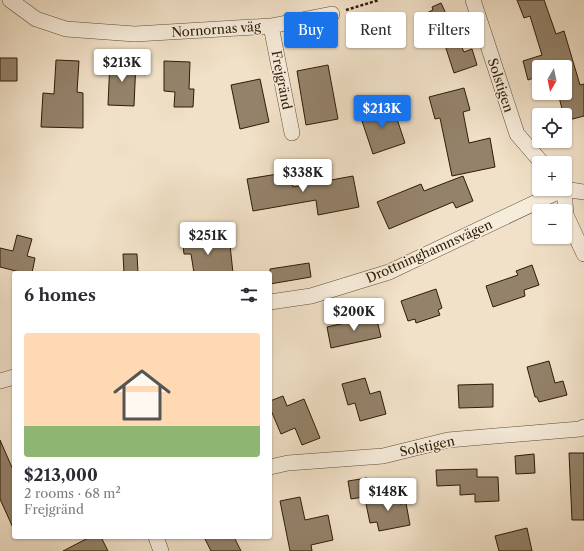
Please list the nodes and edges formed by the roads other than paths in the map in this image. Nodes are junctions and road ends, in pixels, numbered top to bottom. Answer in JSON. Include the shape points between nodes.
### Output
{"nodes":[{"id":1,"x":10,"y":0,"type":"edge"},
{"id":2,"x":473,"y":0,"type":"edge"},
{"id":3,"x":284,"y":23,"type":"edge"},
{"id":4,"x":271,"y":26,"type":"junction"},
{"id":5,"x":292,"y":134,"type":"dead end"},
{"id":6,"x":536,"y":156,"type":"edge"},
{"id":7,"x":572,"y":190,"type":"edge"},
{"id":8,"x":584,"y":192,"type":"edge"},
{"id":9,"x":549,"y":196,"type":"edge"},
{"id":10,"x":565,"y":196,"type":"edge"},
{"id":11,"x":584,"y":254,"type":"edge"},
{"id":12,"x":272,"y":302,"type":"edge"},
{"id":13,"x":12,"y":378,"type":"edge"},
{"id":14,"x":0,"y":381,"type":"edge"},
{"id":15,"x":584,"y":427,"type":"edge"},
{"id":16,"x":272,"y":467,"type":"edge"},
{"id":17,"x":157,"y":539,"type":"edge"},
{"id":18,"x":160,"y":551,"type":"edge"}],
"edges":[{"from":1,"to":4,"type":"street","name":"Nornornas väg","via":[[36,18],[66,29],[135,34]]},
{"from":2,"to":6,"type":"street","name":"Solstigen","via":[[517,134]]},
{"from":3,"to":4,"type":"street","name":"Nornornas väg"},
{"from":4,"to":5,"type":"street","name":"Frejgränd"},
{"from":7,"to":8,"type":"street"},
{"from":9,"to":12,"type":"street","name":"Drottninghamnsvägen","via":[[389,272],[311,296]]},
{"from":10,"to":11,"type":"street","via":[[566,214]]},
{"from":13,"to":14,"type":"street"},
{"from":15,"to":16,"type":"street","name":"Solstigen","via":[[448,440],[383,456],[288,463]]},
{"from":17,"to":18,"type":"street"}]}
